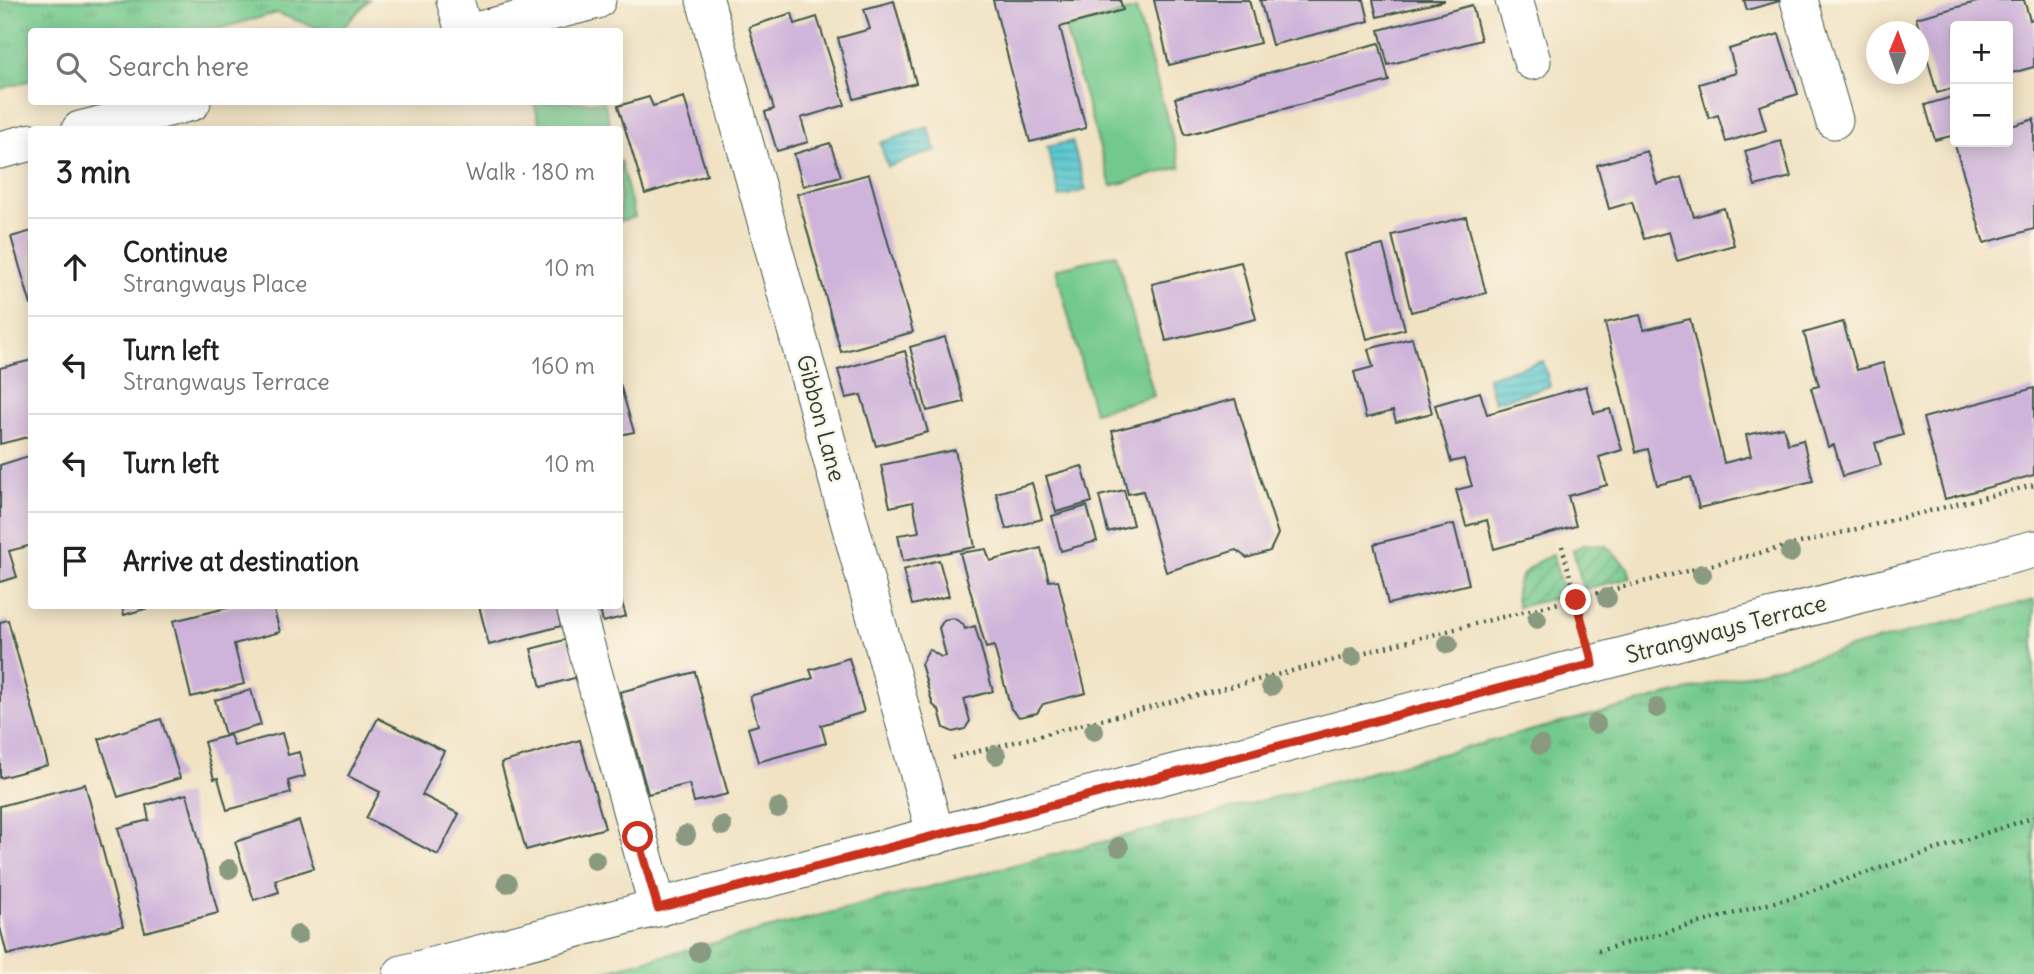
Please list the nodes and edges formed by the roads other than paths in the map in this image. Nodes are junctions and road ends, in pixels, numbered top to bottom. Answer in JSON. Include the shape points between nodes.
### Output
{"nodes":[{"id":1,"x":455,"y":0,"type":"edge"},
{"id":2,"x":597,"y":0,"type":"edge"},
{"id":3,"x":705,"y":0,"type":"edge"},
{"id":4,"x":1514,"y":0,"type":"edge"},
{"id":5,"x":1799,"y":0,"type":"edge"},
{"id":6,"x":463,"y":28,"type":"edge"},
{"id":7,"x":487,"y":28,"type":"edge"},
{"id":8,"x":1532,"y":61,"type":"dead end"},
{"id":9,"x":180,"y":105,"type":"edge"},
{"id":10,"x":1834,"y":120,"type":"dead end"},
{"id":11,"x":96,"y":126,"type":"edge"},
{"id":12,"x":28,"y":143,"type":"edge"},
{"id":13,"x":0,"y":150,"type":"edge"},
{"id":14,"x":2034,"y":549,"type":"edge"},
{"id":15,"x":576,"y":609,"type":"edge"},
{"id":16,"x":936,"y":836,"type":"junction"},
{"id":17,"x":658,"y":908,"type":"junction"},
{"id":18,"x":402,"y":974,"type":"edge"}],
"edges":[{"from":1,"to":6,"type":"street"},
{"from":2,"to":7,"type":"street"},
{"from":3,"to":16,"type":"street","name":"Gibbon Lane"},
{"from":4,"to":8,"type":"street"},
{"from":5,"to":10,"type":"street"},
{"from":9,"to":11,"type":"street"},
{"from":12,"to":13,"type":"street"},
{"from":14,"to":16,"type":"street","name":"Strangways Terrace"},
{"from":15,"to":17,"type":"street"},
{"from":16,"to":17,"type":"street","name":"Strangways Terrace"},
{"from":17,"to":18,"type":"street","name":"Strangways Terrace"}]}
